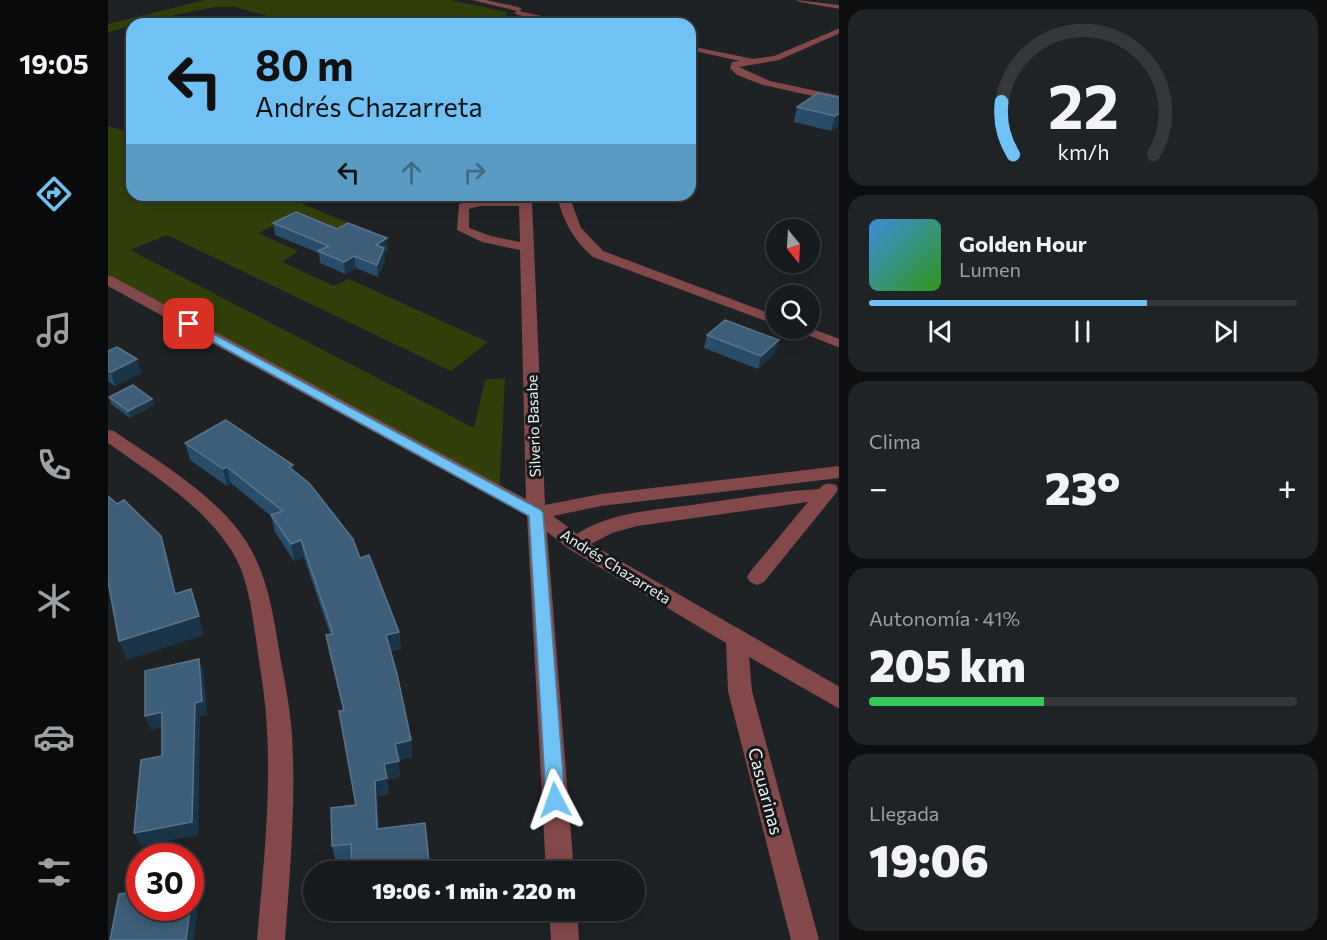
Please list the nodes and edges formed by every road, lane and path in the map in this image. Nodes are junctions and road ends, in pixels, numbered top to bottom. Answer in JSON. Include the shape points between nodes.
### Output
{"nodes":[{"id":1,"x":476,"y":0,"type":"edge"},
{"id":2,"x":800,"y":0,"type":"edge"},
{"id":3,"x":518,"y":7,"type":"edge"},
{"id":4,"x":839,"y":7,"type":"edge"},
{"id":5,"x":554,"y":18,"type":"edge"},
{"id":6,"x":839,"y":30,"type":"edge"},
{"id":7,"x":696,"y":49,"type":"edge"},
{"id":8,"x":755,"y":61,"type":"junction"},
{"id":9,"x":839,"y":99,"type":"edge"},
{"id":10,"x":495,"y":201,"type":"edge"},
{"id":11,"x":526,"y":201,"type":"edge"},
{"id":12,"x":565,"y":201,"type":"edge"},
{"id":13,"x":528,"y":247,"type":"junction"},
{"id":14,"x":108,"y":280,"type":"edge"},
{"id":15,"x":766,"y":317,"type":"edge"},
{"id":16,"x":820,"y":337,"type":"edge"},
{"id":17,"x":839,"y":344,"type":"edge"},
{"id":18,"x":108,"y":435,"type":"edge"},
{"id":19,"x":839,"y":474,"type":"edge"},
{"id":20,"x":839,"y":475,"type":"edge"},
{"id":21,"x":824,"y":495,"type":"junction"},
{"id":22,"x":536,"y":513,"type":"junction"},
{"id":23,"x":576,"y":544,"type":"junction"},
{"id":24,"x":757,"y":577,"type":"dead end"},
{"id":25,"x":737,"y":640,"type":"junction"},
{"id":26,"x":839,"y":698,"type":"edge"},
{"id":27,"x":559,"y":861,"type":"edge"},
{"id":28,"x":564,"y":921,"type":"edge"},
{"id":29,"x":271,"y":940,"type":"edge"},
{"id":30,"x":565,"y":940,"type":"edge"},
{"id":31,"x":805,"y":940,"type":"edge"}],
"edges":[{"from":1,"to":3,"type":"street"},
{"from":2,"to":4,"type":"street"},
{"from":3,"to":5,"type":"street"},
{"from":6,"to":8,"type":"street","via":[[776,58]]},
{"from":7,"to":8,"type":"street"},
{"from":8,"to":9,"type":"street","via":[[735,64],[735,71],[759,81]]},
{"from":10,"to":13,"type":"street","via":[[463,207],[463,230],[495,242]]},
{"from":11,"to":13,"type":"street","name":"Silverio Basabe"},
{"from":12,"to":15,"type":"street","via":[[582,240],[598,254]]},
{"from":13,"to":22,"type":"street","name":"Silverio Basabe"},
{"from":14,"to":22,"type":"street","name":"Andrés Chazarreta"},
{"from":16,"to":17,"type":"street"},
{"from":18,"to":29,"type":"street","via":[[173,482],[228,532],[240,547],[255,585],[274,684],[280,742],[281,807]]},
{"from":19,"to":22,"type":"street","via":[[601,500]]},
{"from":20,"to":21,"type":"street"},
{"from":21,"to":23,"type":"street","via":[[793,496],[620,523]]},
{"from":21,"to":24,"type":"street"},
{"from":22,"to":23,"type":"street","name":"Andrés Chazarreta"},
{"from":22,"to":27,"type":"street","name":"Silverio Basabe"},
{"from":23,"to":25,"type":"street","name":"Andrés Chazarreta"},
{"from":25,"to":26,"type":"street","name":"Andrés Chazarreta"},
{"from":25,"to":31,"type":"street","name":"Casuarinas","via":[[740,692]]},
{"from":28,"to":30,"type":"street"}]}
